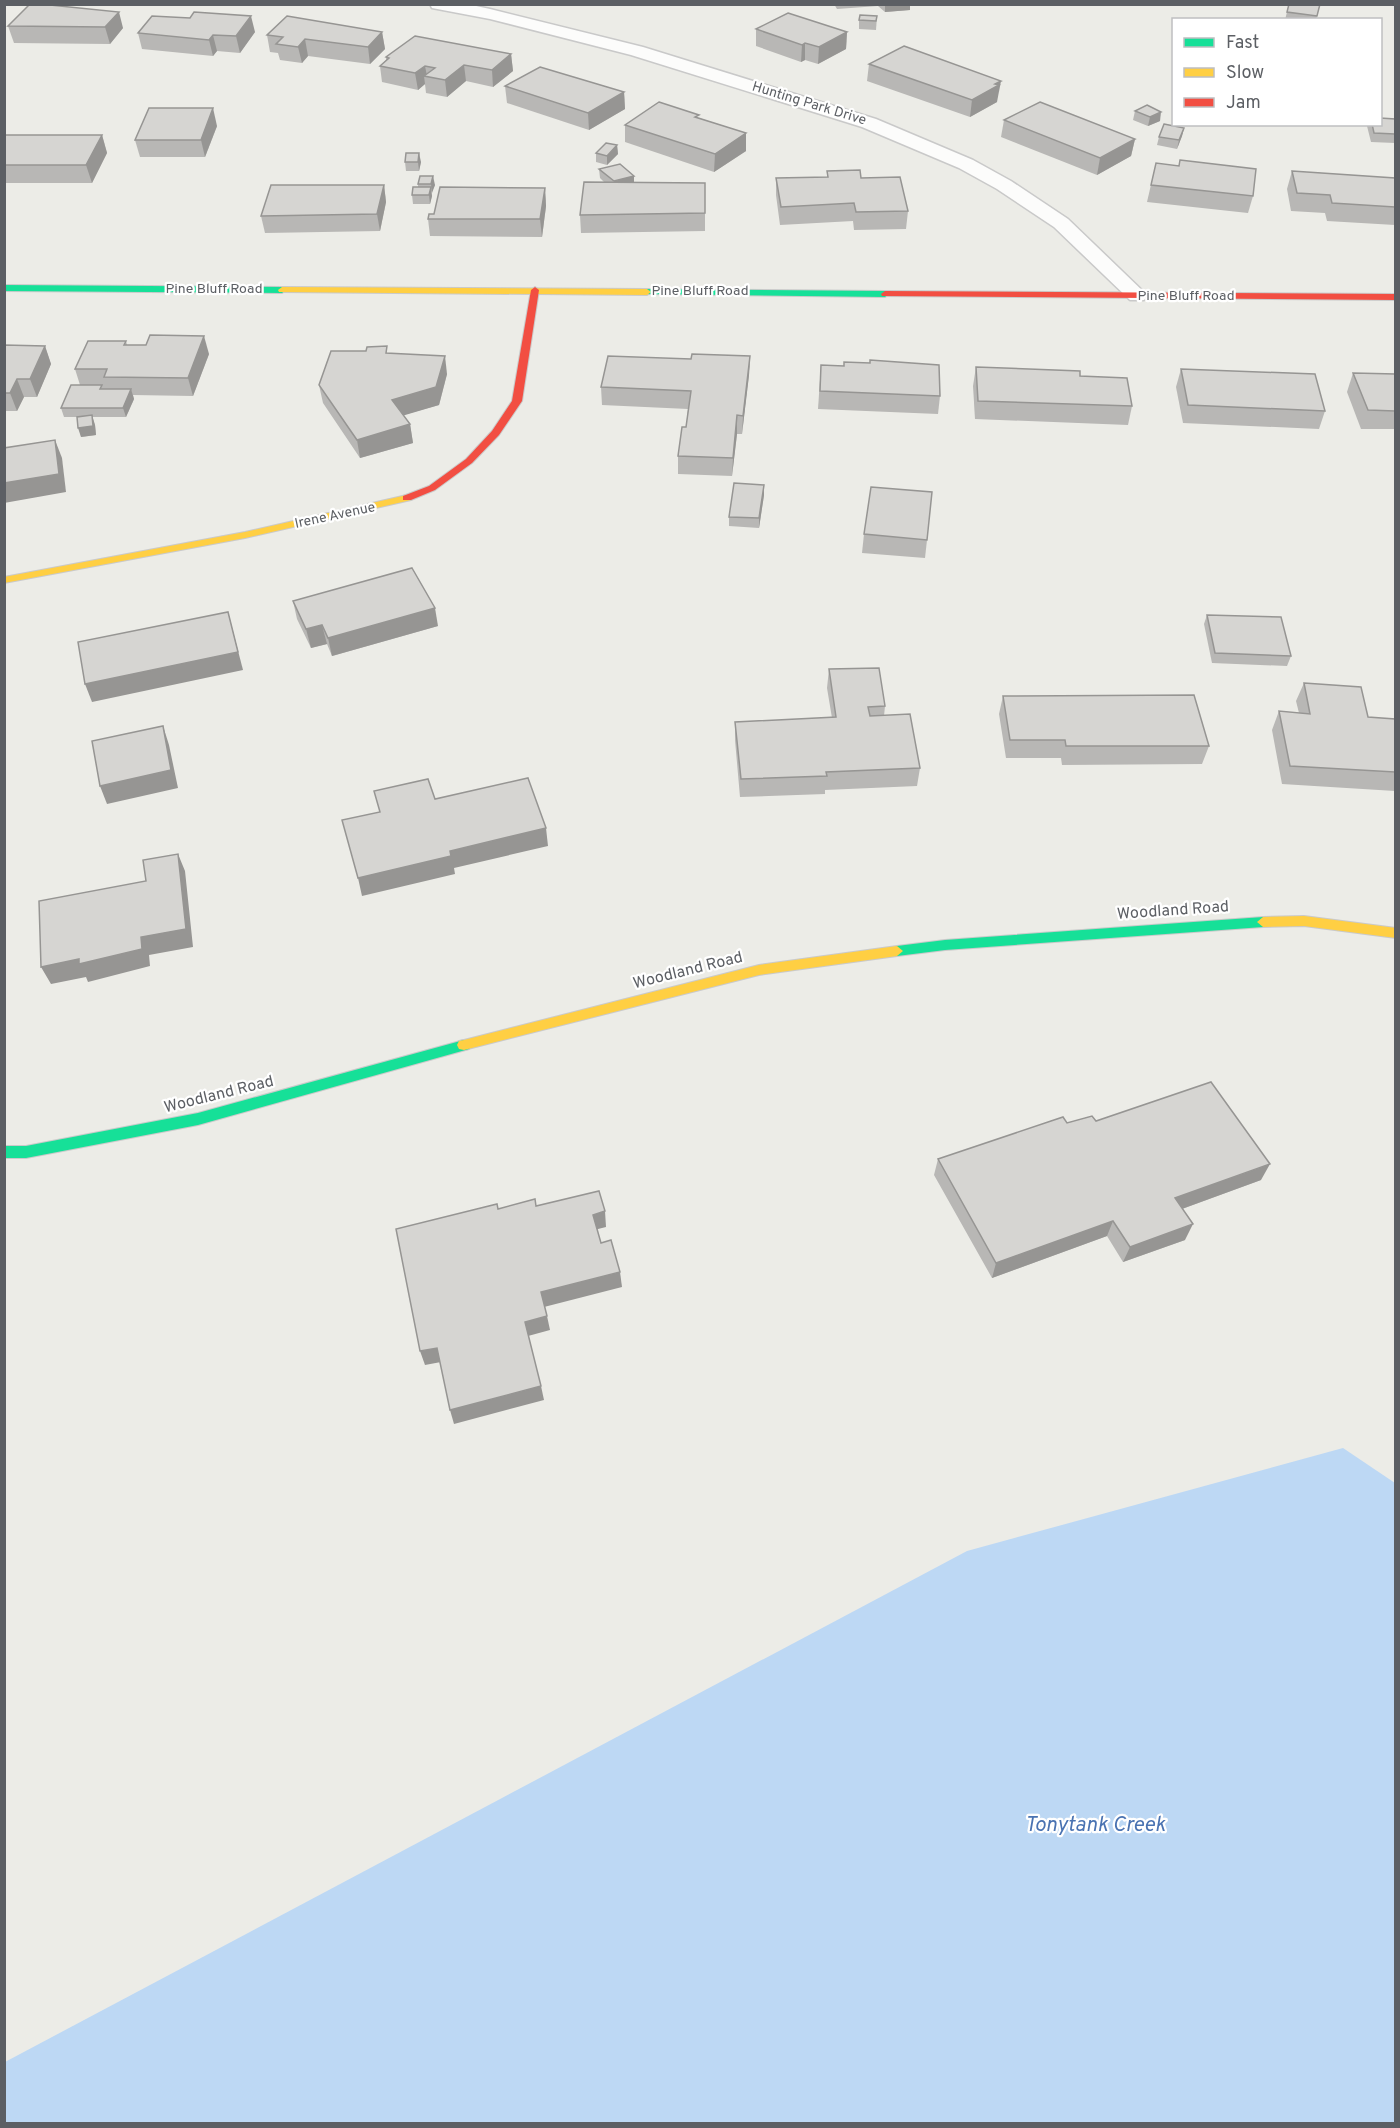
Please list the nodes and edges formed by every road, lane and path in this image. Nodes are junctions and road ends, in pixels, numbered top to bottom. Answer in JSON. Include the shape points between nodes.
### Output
{"nodes":[{"id":1,"x":438,"y":4,"type":"edge"},
{"id":2,"x":4,"y":288,"type":"edge"},
{"id":3,"x":535,"y":290,"type":"junction"},
{"id":4,"x":1137,"y":296,"type":"junction"},
{"id":5,"x":1395,"y":297,"type":"edge"},
{"id":6,"x":4,"y":579,"type":"edge"},
{"id":7,"x":1395,"y":933,"type":"edge"},
{"id":8,"x":4,"y":1152,"type":"edge"}],
"edges":[{"from":1,"to":4,"type":"street","name":"Hunting Park Drive","via":[[637,51],[869,123],[966,164],[1004,186],[1061,224]]},
{"from":2,"to":3,"type":"street","name":"Pine Bluff Road"},
{"from":3,"to":4,"type":"street","name":"Pine Bluff Road"},
{"from":3,"to":6,"type":"street","name":"Irene Avenue","via":[[517,401],[496,433],[469,461],[432,488],[395,503]]},
{"from":4,"to":5,"type":"street","name":"Pine Bluff Road"},
{"from":7,"to":8,"type":"street","name":"Woodland Road","via":[[1304,921],[1228,923],[945,945],[759,970],[198,1119],[26,1152]]}]}
